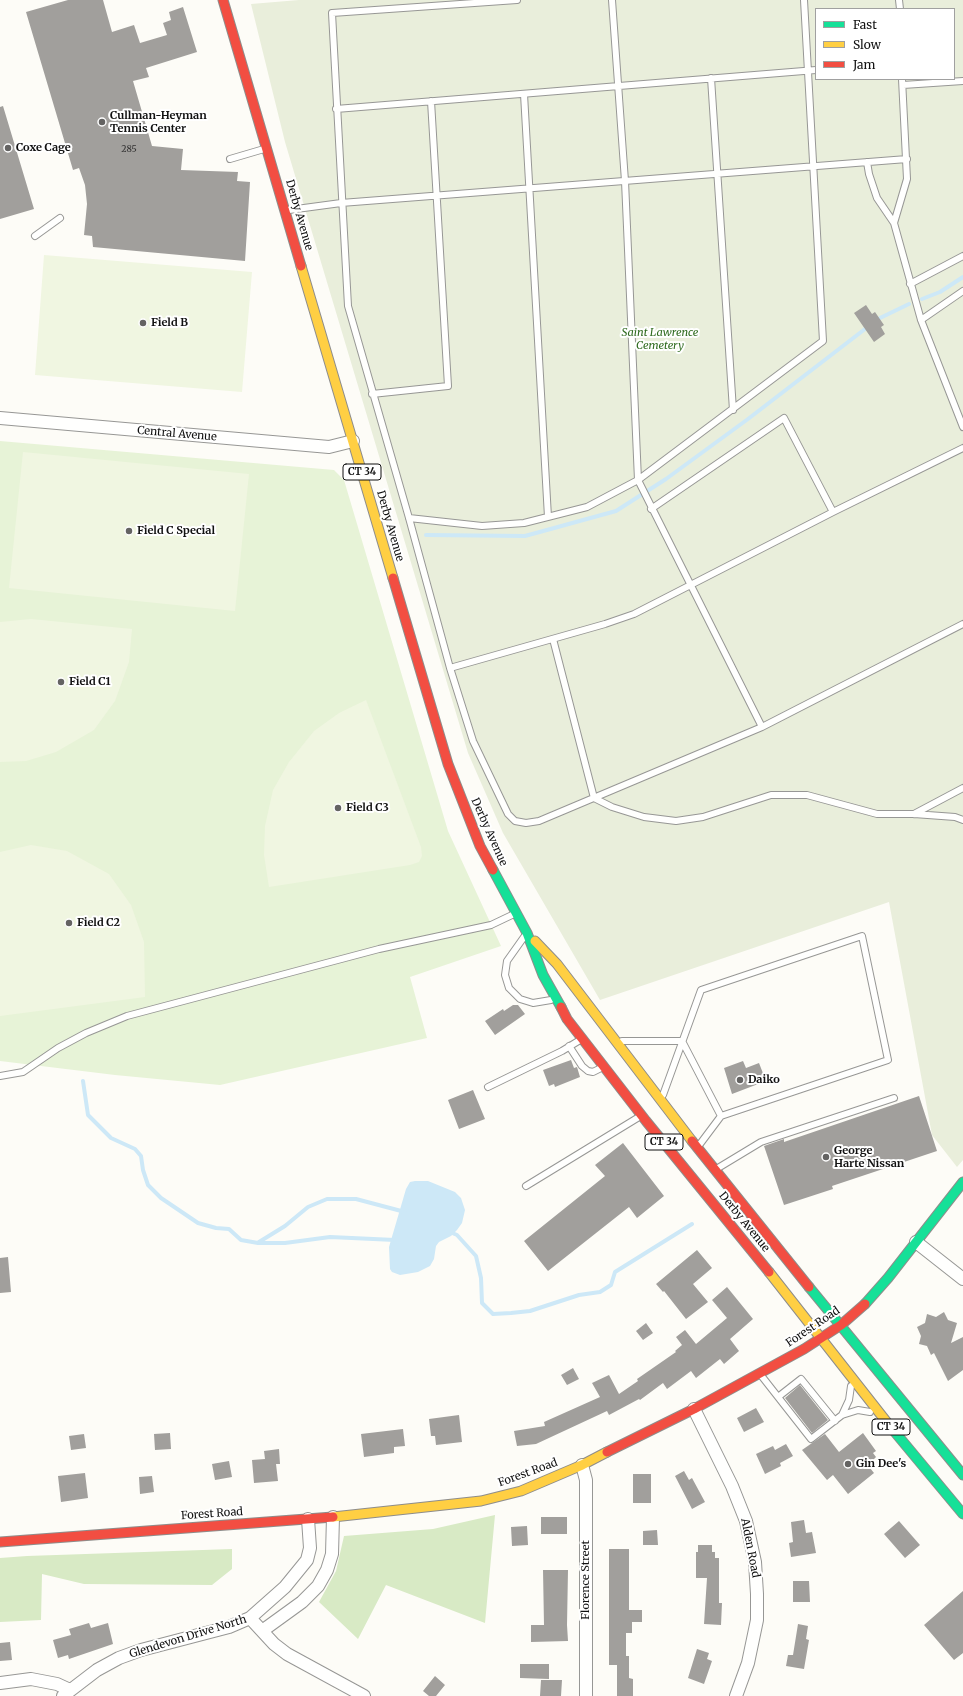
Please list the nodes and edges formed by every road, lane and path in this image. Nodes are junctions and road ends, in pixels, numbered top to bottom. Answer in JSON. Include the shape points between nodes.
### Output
{"nodes":[{"id":1,"x":223,"y":0,"type":"edge"},
{"id":2,"x":517,"y":0,"type":"edge"},
{"id":3,"x":612,"y":0,"type":"edge"},
{"id":4,"x":804,"y":0,"type":"edge"},
{"id":5,"x":815,"y":70,"type":"edge"},
{"id":6,"x":808,"y":71,"type":"junction"},
{"id":7,"x":711,"y":78,"type":"junction"},
{"id":8,"x":963,"y":80,"type":"edge"},
{"id":9,"x":902,"y":82,"type":"edge"},
{"id":10,"x":618,"y":86,"type":"junction"},
{"id":11,"x":524,"y":94,"type":"junction"},
{"id":12,"x":431,"y":101,"type":"junction"},
{"id":13,"x":336,"y":109,"type":"junction"},
{"id":14,"x":267,"y":148,"type":"junction"},
{"id":15,"x":230,"y":159,"type":"dead end"},
{"id":16,"x":907,"y":159,"type":"junction"},
{"id":17,"x":867,"y":162,"type":"junction"},
{"id":18,"x":813,"y":166,"type":"junction"},
{"id":19,"x":718,"y":174,"type":"junction"},
{"id":20,"x":625,"y":181,"type":"junction"},
{"id":21,"x":529,"y":188,"type":"junction"},
{"id":22,"x":436,"y":196,"type":"junction"},
{"id":23,"x":342,"y":203,"type":"junction"},
{"id":24,"x":286,"y":211,"type":"junction"},
{"id":25,"x":60,"y":218,"type":"dead end"},
{"id":26,"x":894,"y":223,"type":"junction"},
{"id":27,"x":35,"y":236,"type":"dead end"},
{"id":28,"x":963,"y":256,"type":"edge"},
{"id":29,"x":910,"y":284,"type":"junction"},
{"id":30,"x":963,"y":291,"type":"edge"},
{"id":31,"x":921,"y":320,"type":"junction"},
{"id":32,"x":372,"y":394,"type":"junction"},
{"id":33,"x":733,"y":410,"type":"junction"},
{"id":34,"x":0,"y":418,"type":"edge"},
{"id":35,"x":963,"y":427,"type":"edge"},
{"id":36,"x":353,"y":441,"type":"junction"},
{"id":37,"x":963,"y":448,"type":"edge"},
{"id":38,"x":638,"y":480,"type":"junction"},
{"id":39,"x":651,"y":509,"type":"junction"},
{"id":40,"x":833,"y":512,"type":"junction"},
{"id":41,"x":548,"y":517,"type":"junction"},
{"id":42,"x":409,"y":518,"type":"junction"},
{"id":43,"x":690,"y":586,"type":"junction"},
{"id":44,"x":963,"y":624,"type":"edge"},
{"id":45,"x":553,"y":639,"type":"junction"},
{"id":46,"x":450,"y":668,"type":"junction"},
{"id":47,"x":762,"y":726,"type":"junction"},
{"id":48,"x":963,"y":788,"type":"edge"},
{"id":49,"x":594,"y":798,"type":"junction"},
{"id":50,"x":914,"y":814,"type":"junction"},
{"id":51,"x":963,"y":820,"type":"edge"},
{"id":52,"x":516,"y":914,"type":"junction"},
{"id":53,"x":527,"y":933,"type":"junction"},
{"id":54,"x":557,"y":999,"type":"junction"},
{"id":55,"x":583,"y":1038,"type":"junction"},
{"id":56,"x":616,"y":1041,"type":"junction"},
{"id":57,"x":682,"y":1041,"type":"junction"},
{"id":58,"x":569,"y":1046,"type":"junction"},
{"id":59,"x":605,"y":1067,"type":"junction"},
{"id":60,"x":0,"y":1076,"type":"edge"},
{"id":61,"x":488,"y":1087,"type":"dead end"},
{"id":62,"x":894,"y":1098,"type":"dead end"},
{"id":63,"x":651,"y":1108,"type":"junction"},
{"id":64,"x":721,"y":1116,"type":"junction"},
{"id":65,"x":698,"y":1147,"type":"junction"},
{"id":66,"x":716,"y":1169,"type":"junction"},
{"id":67,"x":963,"y":1182,"type":"edge"},
{"id":68,"x":526,"y":1186,"type":"dead end"},
{"id":69,"x":916,"y":1242,"type":"junction"},
{"id":70,"x":963,"y":1279,"type":"edge"},
{"id":71,"x":841,"y":1325,"type":"junction"},
{"id":72,"x":822,"y":1339,"type":"junction"},
{"id":73,"x":760,"y":1374,"type":"junction"},
{"id":74,"x":851,"y":1376,"type":"junction"},
{"id":75,"x":778,"y":1397,"type":"junction"},
{"id":76,"x":694,"y":1409,"type":"junction"},
{"id":77,"x":880,"y":1414,"type":"junction"},
{"id":78,"x":842,"y":1415,"type":"junction"},
{"id":79,"x":835,"y":1420,"type":"junction"},
{"id":80,"x":582,"y":1465,"type":"junction"},
{"id":81,"x":963,"y":1475,"type":"edge"},
{"id":82,"x":963,"y":1514,"type":"edge"},
{"id":83,"x":333,"y":1517,"type":"junction"},
{"id":84,"x":308,"y":1520,"type":"junction"},
{"id":85,"x":0,"y":1542,"type":"edge"},
{"id":86,"x":250,"y":1618,"type":"junction"},
{"id":87,"x":262,"y":1632,"type":"junction"},
{"id":88,"x":0,"y":1683,"type":"edge"},
{"id":89,"x":67,"y":1693,"type":"edge"},
{"id":90,"x":364,"y":1696,"type":"edge"},
{"id":91,"x":586,"y":1696,"type":"edge"},
{"id":92,"x":736,"y":1696,"type":"edge"}],
"edges":[{"from":1,"to":14,"type":"main road","name":"Derby Avenue","number":"CT 34"},
{"from":2,"to":13,"type":"lane","via":[[332,13]]},
{"from":3,"to":10,"type":"lane"},
{"from":4,"to":6,"type":"lane"},
{"from":5,"to":6,"type":"lane"},
{"from":6,"to":7,"type":"lane"},
{"from":6,"to":18,"type":"lane"},
{"from":7,"to":10,"type":"lane"},
{"from":7,"to":19,"type":"lane"},
{"from":8,"to":9,"type":"lane"},
{"from":9,"to":16,"type":"lane"},
{"from":10,"to":11,"type":"lane"},
{"from":10,"to":20,"type":"lane"},
{"from":11,"to":12,"type":"lane"},
{"from":11,"to":21,"type":"lane"},
{"from":12,"to":13,"type":"lane"},
{"from":12,"to":22,"type":"lane"},
{"from":13,"to":23,"type":"lane"},
{"from":14,"to":15,"type":"lane"},
{"from":14,"to":24,"type":"main road","name":"Derby Avenue","number":"CT 34"},
{"from":16,"to":17,"type":"lane"},
{"from":16,"to":26,"type":"lane","via":[[908,179]]},
{"from":17,"to":18,"type":"lane"},
{"from":17,"to":26,"type":"lane","via":[[868,174],[877,198]]},
{"from":18,"to":19,"type":"lane"},
{"from":18,"to":33,"type":"lane","via":[[823,341]]},
{"from":19,"to":20,"type":"lane"},
{"from":19,"to":33,"type":"lane"},
{"from":20,"to":21,"type":"lane"},
{"from":20,"to":38,"type":"lane"},
{"from":21,"to":22,"type":"lane"},
{"from":21,"to":41,"type":"lane"},
{"from":22,"to":23,"type":"lane"},
{"from":22,"to":32,"type":"lane","via":[[448,386]]},
{"from":23,"to":24,"type":"lane"},
{"from":23,"to":32,"type":"lane","via":[[348,306]]},
{"from":24,"to":36,"type":"main road","name":"Derby Avenue","number":"CT 34"},
{"from":25,"to":27,"type":"lane"},
{"from":26,"to":29,"type":"lane"},
{"from":28,"to":29,"type":"lane"},
{"from":29,"to":31,"type":"lane"},
{"from":30,"to":31,"type":"lane"},
{"from":31,"to":35,"type":"lane"},
{"from":32,"to":42,"type":"lane"},
{"from":33,"to":38,"type":"lane"},
{"from":34,"to":36,"type":"street","name":"Central Avenue","via":[[329,447]]},
{"from":36,"to":52,"type":"main road","name":"Derby Avenue","number":"CT 34","via":[[448,764],[480,846]]},
{"from":37,"to":40,"type":"lane"},
{"from":38,"to":39,"type":"lane"},
{"from":38,"to":41,"type":"lane","via":[[587,507]]},
{"from":39,"to":40,"type":"lane","via":[[784,418]]},
{"from":39,"to":43,"type":"lane"},
{"from":40,"to":43,"type":"lane"},
{"from":41,"to":42,"type":"lane","via":[[524,523],[482,526]]},
{"from":42,"to":46,"type":"lane"},
{"from":43,"to":45,"type":"lane","via":[[634,614]]},
{"from":43,"to":47,"type":"lane"},
{"from":44,"to":47,"type":"lane"},
{"from":45,"to":46,"type":"lane"},
{"from":45,"to":49,"type":"lane"},
{"from":46,"to":49,"type":"lane","via":[[473,741],[508,814],[516,821],[539,821]]},
{"from":47,"to":49,"type":"lane"},
{"from":48,"to":50,"type":"lane"},
{"from":49,"to":50,"type":"lane","via":[[612,807],[644,817],[676,821],[703,818],[771,795],[807,795],[877,814]]},
{"from":50,"to":51,"type":"lane"},
{"from":52,"to":53,"type":"main road","name":"Derby Avenue","number":"CT 34"},
{"from":52,"to":60,"type":"lane","via":[[491,925],[379,949],[127,1016],[58,1048],[23,1072]]},
{"from":53,"to":54,"type":"main road","name":"Derby Avenue","number":"CT 34","via":[[543,975]]},
{"from":53,"to":54,"type":"lane","via":[[507,960],[505,975],[509,988],[520,999],[534,1003]]},
{"from":53,"to":56,"type":"main road","name":"Derby Avenue","number":"CT 34","via":[[557,964]]},
{"from":54,"to":55,"type":"main road","name":"Derby Avenue","number":"CT 34","via":[[567,1018]]},
{"from":55,"to":58,"type":"lane"},
{"from":55,"to":59,"type":"main road","name":"Derby Avenue","number":"CT 34"},
{"from":56,"to":57,"type":"lane"},
{"from":56,"to":63,"type":"main road","name":"Derby Avenue","number":"CT 34"},
{"from":57,"to":63,"type":"lane"},
{"from":57,"to":64,"type":"lane"},
{"from":57,"to":64,"type":"lane","via":[[701,990],[862,936],[888,1060]]},
{"from":58,"to":59,"type":"lane","via":[[588,1071],[593,1072]]},
{"from":58,"to":61,"type":"lane"},
{"from":59,"to":63,"type":"main road","name":"Derby Avenue","number":"CT 34"},
{"from":62,"to":66,"type":"lane","via":[[761,1142]]},
{"from":63,"to":65,"type":"main road","name":"Derby Avenue","number":"CT 34"},
{"from":63,"to":68,"type":"lane"},
{"from":63,"to":72,"type":"main road","name":"Derby Avenue","number":"CT 34"},
{"from":64,"to":65,"type":"lane"},
{"from":65,"to":66,"type":"main road","name":"Derby Avenue","number":"CT 34"},
{"from":66,"to":71,"type":"main road","name":"Derby Avenue","number":"CT 34"},
{"from":67,"to":69,"type":"main road","name":"Forest Road"},
{"from":69,"to":70,"type":"street"},
{"from":69,"to":71,"type":"main road","name":"Forest Road","via":[[868,1300]]},
{"from":71,"to":72,"type":"main road","name":"Forest Road"},
{"from":71,"to":81,"type":"main road","name":"Derby Avenue","number":"CT 34"},
{"from":72,"to":73,"type":"main road","name":"Forest Road"},
{"from":72,"to":74,"type":"main road","name":"Derby Avenue","number":"CT 34"},
{"from":73,"to":75,"type":"lane"},
{"from":73,"to":76,"type":"main road","name":"Forest Road"},
{"from":74,"to":77,"type":"main road","name":"Derby Avenue","number":"CT 34"},
{"from":74,"to":78,"type":"lane","via":[[849,1400]]},
{"from":75,"to":79,"type":"lane","via":[[801,1379],[820,1407]]},
{"from":75,"to":79,"type":"lane","via":[[790,1409],[811,1439]]},
{"from":76,"to":80,"type":"main road","name":"Forest Road"},
{"from":76,"to":92,"type":"street","name":"Alden Road","via":[[732,1486],[746,1521],[755,1562],[757,1620],[748,1663]]},
{"from":77,"to":78,"type":"lane","via":[[858,1410]]},
{"from":77,"to":82,"type":"main road","name":"Derby Avenue","number":"CT 34"},
{"from":78,"to":79,"type":"lane"},
{"from":80,"to":83,"type":"main road","name":"Forest Road","via":[[504,1496],[452,1505]]},
{"from":80,"to":91,"type":"street","name":"Florence Street","via":[[586,1480]]},
{"from":83,"to":84,"type":"main road","name":"Forest Road"},
{"from":83,"to":87,"type":"street","name":"Glendevon Drive North","via":[[332,1554],[318,1586],[302,1602]]},
{"from":84,"to":85,"type":"main road","name":"Forest Road"},
{"from":84,"to":86,"type":"street","name":"Glendevon Drive North","via":[[310,1548],[307,1560],[285,1587]]},
{"from":86,"to":87,"type":"street"},
{"from":86,"to":89,"type":"street","name":"Glendevon Drive North","via":[[118,1658]]},
{"from":87,"to":90,"type":"street","via":[[287,1654]]},
{"from":88,"to":89,"type":"street","via":[[31,1680],[57,1684]]}]}
